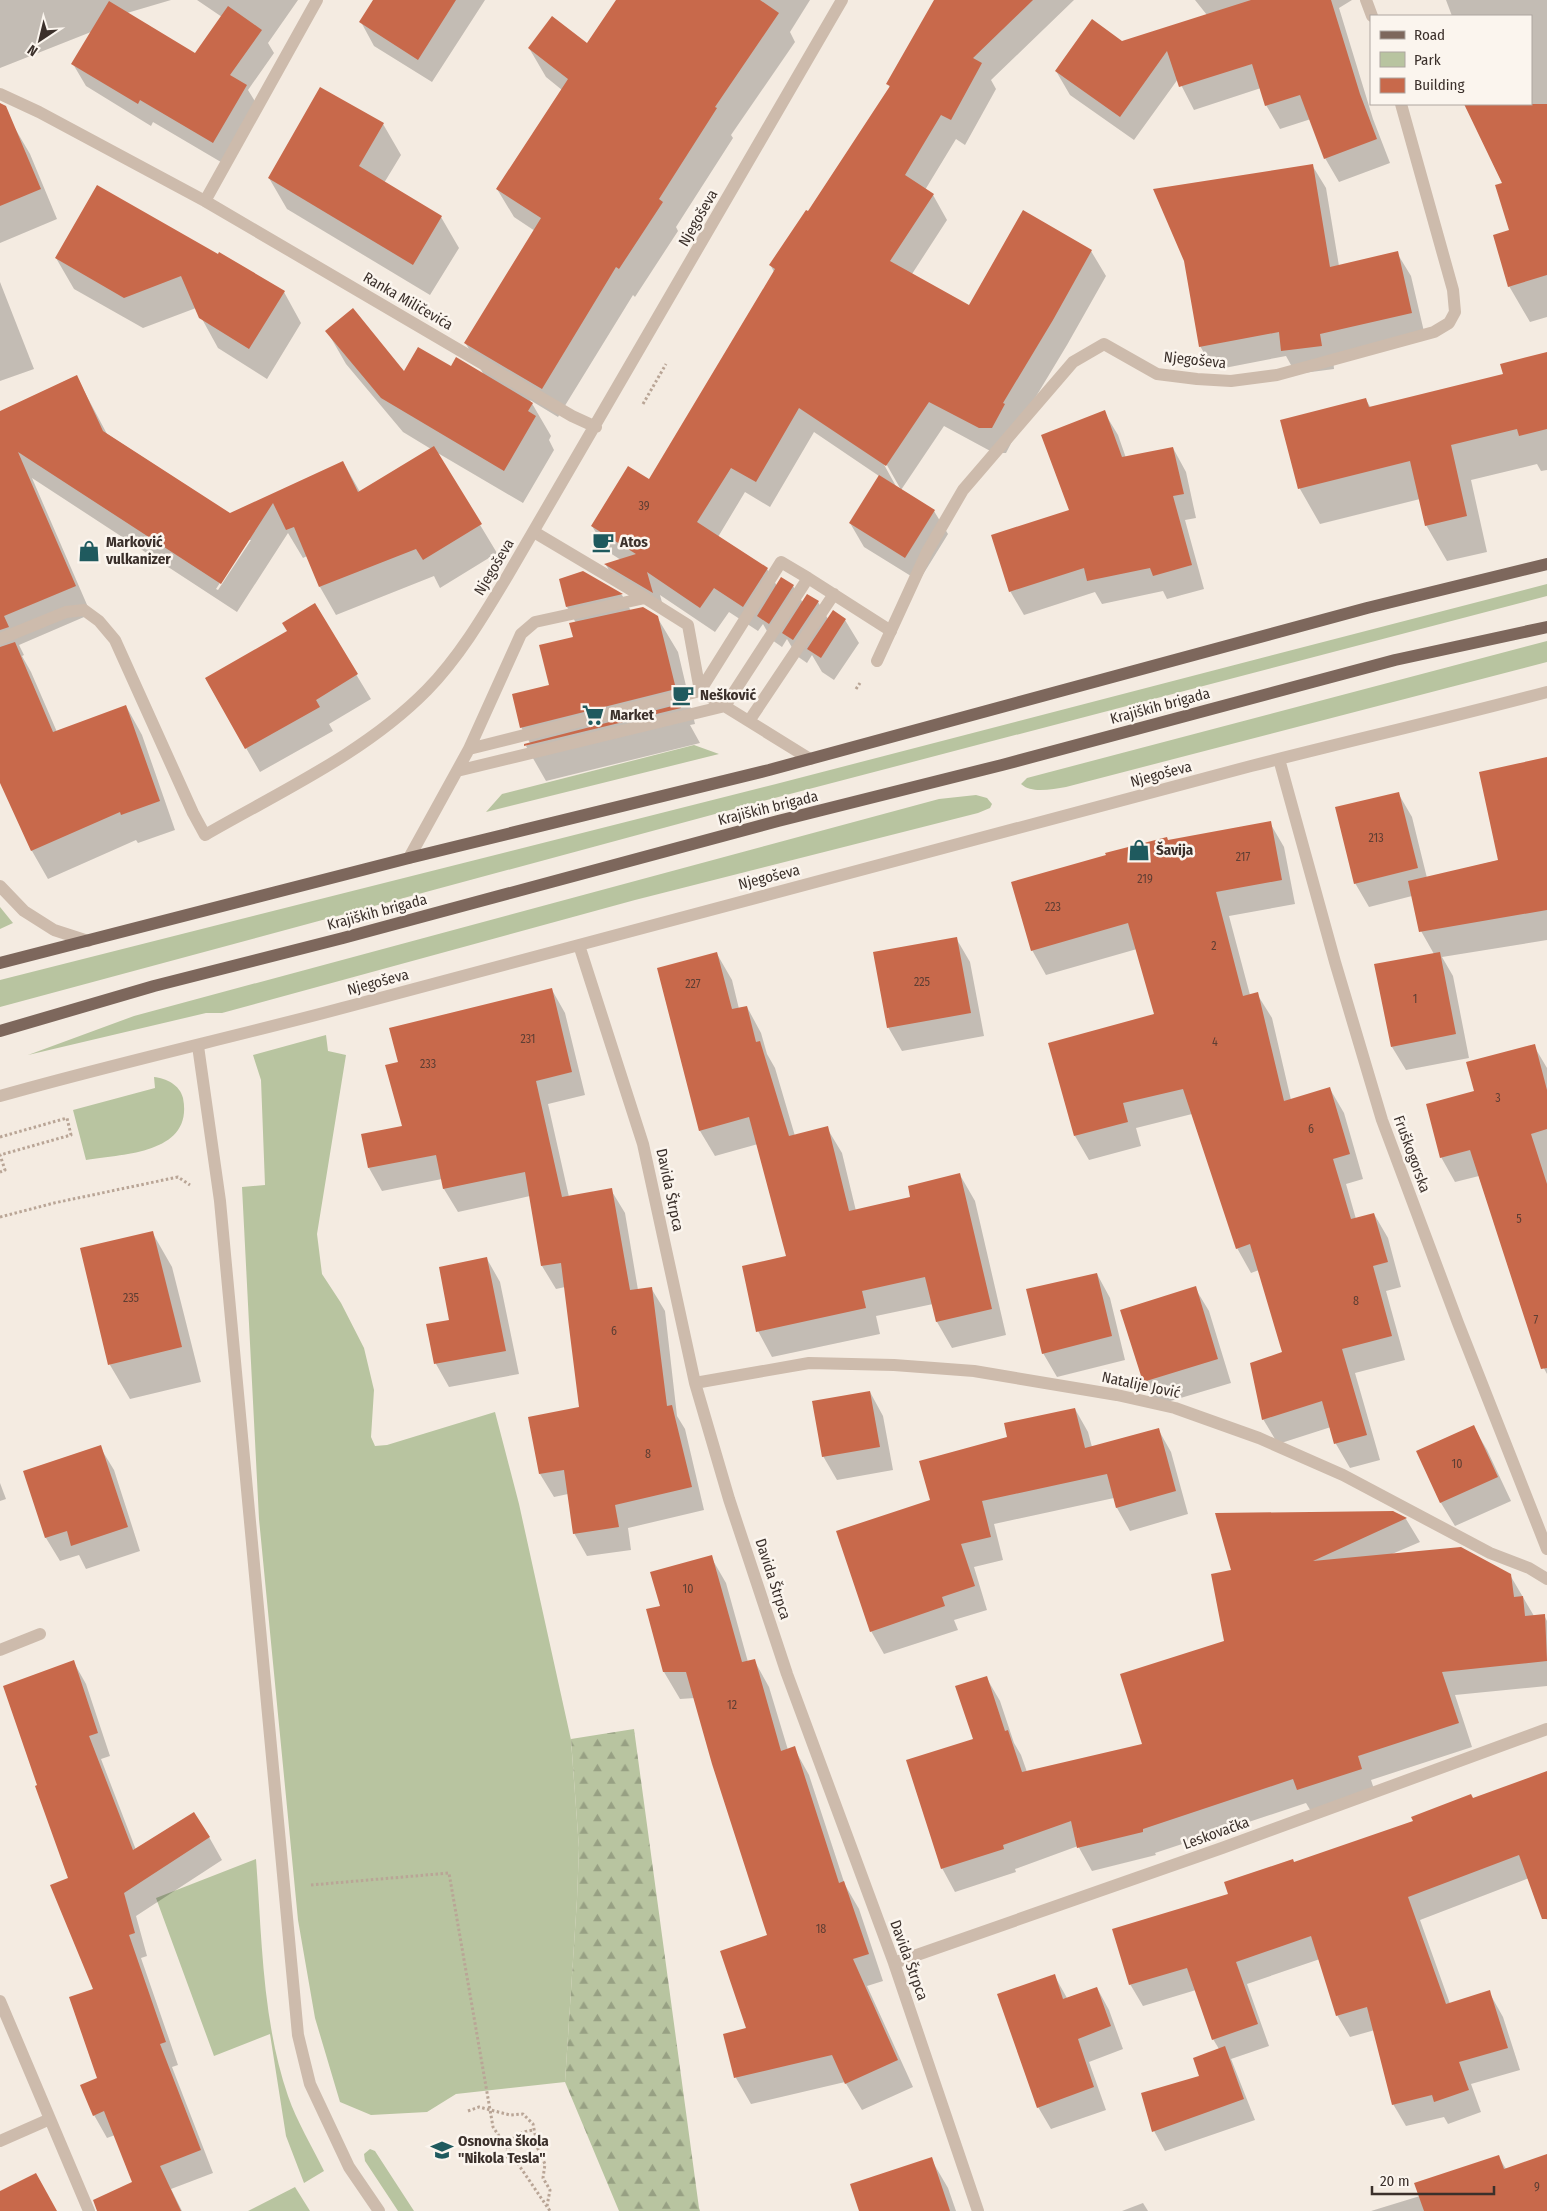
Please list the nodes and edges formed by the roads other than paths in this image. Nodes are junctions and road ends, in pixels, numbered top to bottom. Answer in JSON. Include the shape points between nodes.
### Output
{"nodes":[{"id":1,"x":317,"y":0,"type":"edge"},
{"id":2,"x":842,"y":0,"type":"edge"},
{"id":3,"x":1366,"y":0,"type":"edge"},
{"id":4,"x":1372,"y":15,"type":"edge"},
{"id":5,"x":0,"y":94,"type":"edge"},
{"id":6,"x":1401,"y":105,"type":"edge"},
{"id":7,"x":205,"y":201,"type":"junction"},
{"id":8,"x":596,"y":427,"type":"junction"},
{"id":9,"x":534,"y":532,"type":"junction"},
{"id":10,"x":1547,"y":564,"type":"edge"},
{"id":11,"x":808,"y":578,"type":"junction"},
{"id":12,"x":834,"y":594,"type":"junction"},
{"id":13,"x":645,"y":598,"type":"junction"},
{"id":14,"x":1547,"y":627,"type":"edge"},
{"id":15,"x":891,"y":630,"type":"junction"},
{"id":16,"x":0,"y":639,"type":"edge"},
{"id":17,"x":877,"y":661,"type":"dead end"},
{"id":18,"x":700,"y":691,"type":"junction"},
{"id":19,"x":1547,"y":692,"type":"edge"},
{"id":20,"x":725,"y":706,"type":"junction"},
{"id":21,"x":749,"y":721,"type":"junction"},
{"id":22,"x":469,"y":748,"type":"junction"},
{"id":23,"x":810,"y":759,"type":"junction"},
{"id":24,"x":1279,"y":759,"type":"junction"},
{"id":25,"x":457,"y":771,"type":"junction"},
{"id":26,"x":409,"y":858,"type":"junction"},
{"id":27,"x":0,"y":886,"type":"edge"},
{"id":28,"x":88,"y":941,"type":"junction"},
{"id":29,"x":579,"y":945,"type":"junction"},
{"id":30,"x":0,"y":963,"type":"edge"},
{"id":31,"x":0,"y":1031,"type":"edge"},
{"id":32,"x":198,"y":1046,"type":"junction"},
{"id":33,"x":0,"y":1096,"type":"edge"},
{"id":34,"x":695,"y":1383,"type":"junction"},
{"id":35,"x":1547,"y":1549,"type":"edge"},
{"id":36,"x":1547,"y":1579,"type":"edge"},
{"id":37,"x":40,"y":1634,"type":"dead end"},
{"id":38,"x":0,"y":1650,"type":"edge"},
{"id":39,"x":1547,"y":1729,"type":"edge"},
{"id":40,"x":894,"y":1963,"type":"junction"},
{"id":41,"x":0,"y":2001,"type":"edge"},
{"id":42,"x":50,"y":2119,"type":"junction"},
{"id":43,"x":0,"y":2140,"type":"edge"},
{"id":44,"x":89,"y":2211,"type":"edge"},
{"id":45,"x":379,"y":2211,"type":"edge"},
{"id":46,"x":978,"y":2211,"type":"edge"}],
"edges":[{"from":1,"to":7,"type":"street"},
{"from":2,"to":8,"type":"street","name":"Njegoševa"},
{"from":3,"to":4,"type":"street"},
{"from":5,"to":7,"type":"street","name":"Ranka Miličevića","via":[[40,112]]},
{"from":6,"to":15,"type":"street","name":"Njegoševa","via":[[1453,290],[1455,312],[1449,323],[1434,332],[1323,363],[1277,375],[1231,381],[1157,374],[1104,344],[1073,362],[963,490],[927,552]]},
{"from":7,"to":8,"type":"street","name":"Ranka Miličevića"},
{"from":8,"to":9,"type":"street","name":"Njegoševa"},
{"from":9,"to":13,"type":"street"},
{"from":9,"to":16,"type":"street","name":"Njegoševa","via":[[470,637],[442,674],[406,710],[347,754],[205,835],[115,640],[99,621],[84,610],[66,612]]},
{"from":10,"to":23,"type":"main road","via":[[1367,608]]},
{"from":11,"to":12,"type":"street"},
{"from":11,"to":18,"type":"street","via":[[781,562]]},
{"from":11,"to":20,"type":"street"},
{"from":12,"to":15,"type":"street"},
{"from":12,"to":21,"type":"street"},
{"from":13,"to":18,"type":"street","via":[[688,625]]},
{"from":13,"to":22,"type":"street","via":[[535,622],[521,634]]},
{"from":14,"to":31,"type":"main road","name":"Krajiških brigada","via":[[1395,660],[154,986]]},
{"from":15,"to":17,"type":"street","name":"Njegoševa"},
{"from":18,"to":20,"type":"street"},
{"from":18,"to":22,"type":"street"},
{"from":19,"to":24,"type":"street","name":"Njegoševa"},
{"from":20,"to":21,"type":"street"},
{"from":20,"to":25,"type":"street"},
{"from":21,"to":23,"type":"street"},
{"from":22,"to":25,"type":"street"},
{"from":23,"to":26,"type":"main road"},
{"from":24,"to":29,"type":"street","name":"Njegoševa"},
{"from":24,"to":35,"type":"street","name":"Fruškogorska","via":[[1382,1120]]},
{"from":25,"to":26,"type":"street"},
{"from":26,"to":28,"type":"main road"},
{"from":27,"to":28,"type":"street","via":[[24,911],[54,930]]},
{"from":28,"to":30,"type":"main road"},
{"from":29,"to":32,"type":"street","name":"Njegoševa"},
{"from":29,"to":34,"type":"street","name":"Davida Štrpca","via":[[643,1144]]},
{"from":32,"to":33,"type":"street","name":"Njegoševa","via":[[92,1070]]},
{"from":32,"to":45,"type":"street","via":[[220,1201],[298,2035],[310,2084],[349,2167]]},
{"from":34,"to":36,"type":"street","name":"Natalije Jović","via":[[809,1363],[894,1365],[974,1371],[1146,1401],[1259,1438],[1343,1475]]},
{"from":34,"to":40,"type":"street","name":"Davida Štrpca","via":[[729,1499],[787,1674]]},
{"from":37,"to":38,"type":"street"},
{"from":39,"to":40,"type":"street","name":"Leskovačka"},
{"from":40,"to":46,"type":"street","name":"Davida Štrpca"},
{"from":41,"to":42,"type":"street"},
{"from":42,"to":43,"type":"street"},
{"from":42,"to":44,"type":"street"}]}
